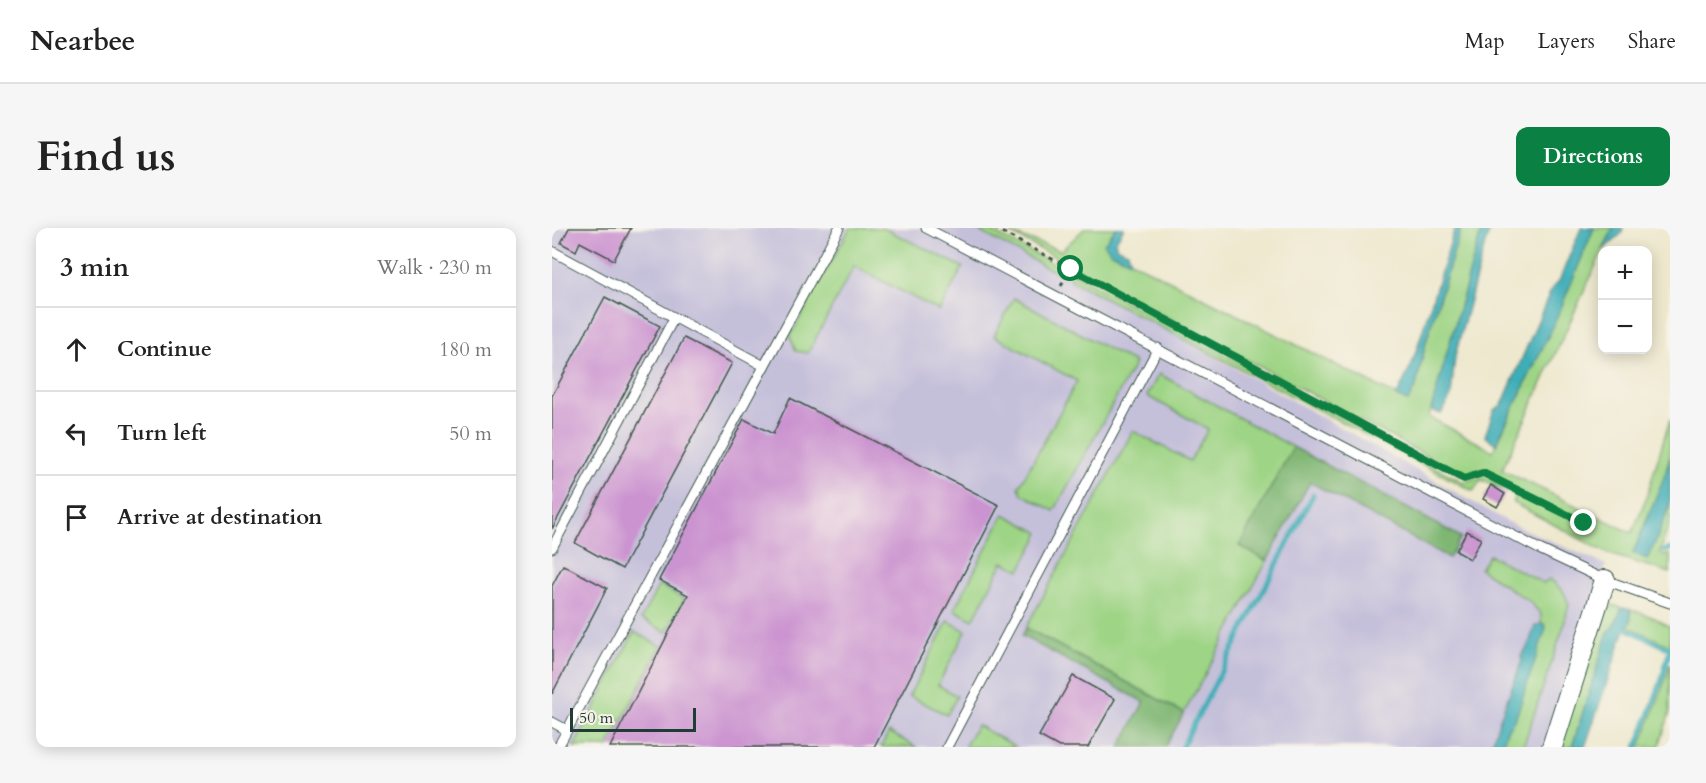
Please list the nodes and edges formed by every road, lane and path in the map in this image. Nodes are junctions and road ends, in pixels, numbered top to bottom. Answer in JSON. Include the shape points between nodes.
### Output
{"nodes":[{"id":1,"x":839,"y":228,"type":"edge"},
{"id":2,"x":926,"y":228,"type":"edge"},
{"id":3,"x":993,"y":228,"type":"edge"},
{"id":4,"x":552,"y":251,"type":"edge"},
{"id":5,"x":1071,"y":269,"type":"junction"},
{"id":6,"x":1056,"y":295,"type":"junction"},
{"id":7,"x":674,"y":318,"type":"junction"},
{"id":8,"x":1158,"y":348,"type":"junction"},
{"id":9,"x":764,"y":366,"type":"junction"},
{"id":10,"x":1584,"y":523,"type":"dead end"},
{"id":11,"x":552,"y":548,"type":"edge"},
{"id":12,"x":1605,"y":580,"type":"junction"},
{"id":13,"x":1670,"y":603,"type":"edge"},
{"id":14,"x":552,"y":722,"type":"edge"},
{"id":15,"x":567,"y":730,"type":"junction"},
{"id":16,"x":558,"y":747,"type":"edge"},
{"id":17,"x":947,"y":747,"type":"edge"},
{"id":18,"x":1552,"y":747,"type":"edge"}],
"edges":[{"from":1,"to":9,"type":"lane"},
{"from":2,"to":6,"type":"lane"},
{"from":3,"to":5,"type":"path"},
{"from":4,"to":7,"type":"lane"},
{"from":5,"to":6,"type":"path"},
{"from":5,"to":10,"type":"path","via":[[1464,479],[1483,473]]},
{"from":6,"to":8,"type":"lane"},
{"from":7,"to":9,"type":"lane"},
{"from":7,"to":11,"type":"lane"},
{"from":8,"to":12,"type":"lane"},
{"from":8,"to":17,"type":"lane"},
{"from":9,"to":15,"type":"lane"},
{"from":12,"to":13,"type":"lane"},
{"from":12,"to":18,"type":"street"},
{"from":14,"to":15,"type":"lane"},
{"from":15,"to":16,"type":"lane"}]}
